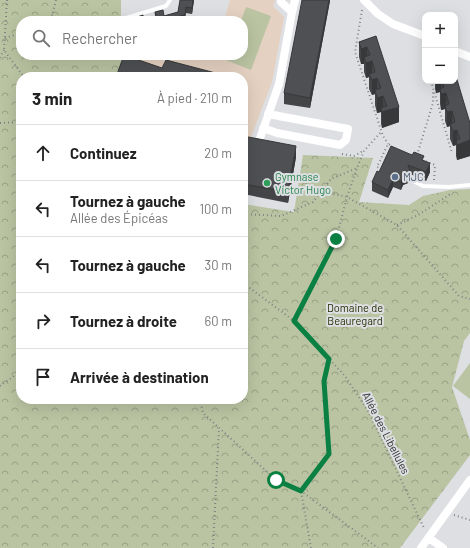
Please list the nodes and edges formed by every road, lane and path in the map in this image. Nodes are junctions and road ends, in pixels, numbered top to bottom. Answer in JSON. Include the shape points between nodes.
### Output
{"nodes":[{"id":1,"x":7,"y":0,"type":"edge"},
{"id":2,"x":56,"y":0,"type":"edge"},
{"id":3,"x":170,"y":0,"type":"edge"},
{"id":4,"x":281,"y":0,"type":"edge"},
{"id":5,"x":295,"y":0,"type":"edge"},
{"id":6,"x":366,"y":1,"type":"edge"},
{"id":7,"x":292,"y":12,"type":"junction"},
{"id":8,"x":52,"y":16,"type":"edge"},
{"id":9,"x":133,"y":16,"type":"edge"},
{"id":10,"x":16,"y":35,"type":"edge"},
{"id":11,"x":422,"y":35,"type":"edge"},
{"id":12,"x":5,"y":38,"type":"junction"},
{"id":13,"x":4,"y":50,"type":"junction"},
{"id":14,"x":458,"y":52,"type":"edge"},
{"id":15,"x":470,"y":57,"type":"edge"},
{"id":16,"x":0,"y":58,"type":"edge"},
{"id":17,"x":20,"y":72,"type":"edge"},
{"id":18,"x":432,"y":84,"type":"edge"},
{"id":19,"x":433,"y":87,"type":"junction"},
{"id":20,"x":268,"y":114,"type":"junction"},
{"id":21,"x":16,"y":122,"type":"edge"},
{"id":22,"x":0,"y":124,"type":"edge"},
{"id":23,"x":263,"y":128,"type":"junction"},
{"id":24,"x":381,"y":132,"type":"junction"},
{"id":25,"x":248,"y":144,"type":"edge"},
{"id":26,"x":388,"y":144,"type":"junction"},
{"id":27,"x":395,"y":148,"type":"edge"},
{"id":28,"x":364,"y":151,"type":"junction"},
{"id":29,"x":452,"y":153,"type":"dead end"},
{"id":30,"x":344,"y":154,"type":"dead end"},
{"id":31,"x":357,"y":168,"type":"junction"},
{"id":32,"x":384,"y":170,"type":"edge"},
{"id":33,"x":409,"y":180,"type":"edge"},
{"id":34,"x":470,"y":185,"type":"edge"},
{"id":35,"x":434,"y":186,"type":"junction"},
{"id":36,"x":451,"y":186,"type":"junction"},
{"id":37,"x":322,"y":191,"type":"junction"},
{"id":38,"x":347,"y":198,"type":"junction"},
{"id":39,"x":248,"y":214,"type":"edge"},
{"id":40,"x":397,"y":225,"type":"junction"},
{"id":41,"x":248,"y":287,"type":"edge"},
{"id":42,"x":470,"y":299,"type":"edge"},
{"id":43,"x":294,"y":321,"type":"junction"},
{"id":44,"x":329,"y":359,"type":"junction"},
{"id":45,"x":16,"y":375,"type":"edge"},
{"id":46,"x":0,"y":386,"type":"edge"},
{"id":47,"x":201,"y":404,"type":"edge"},
{"id":48,"x":219,"y":428,"type":"junction"},
{"id":49,"x":470,"y":480,"type":"edge"},
{"id":50,"x":301,"y":491,"type":"junction"},
{"id":51,"x":449,"y":510,"type":"junction"},
{"id":52,"x":470,"y":520,"type":"edge"},
{"id":53,"x":429,"y":538,"type":"junction"},
{"id":54,"x":213,"y":548,"type":"edge"},
{"id":55,"x":311,"y":548,"type":"edge"},
{"id":56,"x":378,"y":548,"type":"edge"},
{"id":57,"x":421,"y":548,"type":"edge"},
{"id":58,"x":443,"y":548,"type":"edge"}],
"edges":[{"from":1,"to":12,"type":"path"},
{"from":2,"to":8,"type":"path"},
{"from":3,"to":9,"type":"lane","via":[[166,6]]},
{"from":4,"to":7,"type":"street"},
{"from":5,"to":7,"type":"street"},
{"from":6,"to":11,"type":"street","via":[[378,14],[393,24]]},
{"from":6,"to":24,"type":"path","via":[[354,52]]},
{"from":7,"to":20,"type":"street","via":[[279,84]]},
{"from":10,"to":12,"type":"path"},
{"from":12,"to":13,"type":"path"},
{"from":13,"to":16,"type":"path"},
{"from":13,"to":17,"type":"path"},
{"from":14,"to":15,"type":"street"},
{"from":18,"to":19,"type":"path"},
{"from":19,"to":29,"type":"path"},
{"from":19,"to":35,"type":"path","via":[[434,103],[417,157],[435,165]]},
{"from":20,"to":23,"type":"street"},
{"from":20,"to":23,"type":"street","via":[[348,129],[346,140],[340,145],[276,137]]},
{"from":21,"to":22,"type":"path"},
{"from":23,"to":25,"type":"street","via":[[261,145]]},
{"from":24,"to":26,"type":"path"},
{"from":24,"to":28,"type":"path"},
{"from":26,"to":27,"type":"path"},
{"from":26,"to":32,"type":"path","via":[[377,167]]},
{"from":28,"to":30,"type":"path","via":[[354,156]]},
{"from":28,"to":31,"type":"path"},
{"from":31,"to":37,"type":"path","via":[[331,179]]},
{"from":31,"to":38,"type":"path"},
{"from":33,"to":35,"type":"lane","via":[[423,186]]},
{"from":34,"to":36,"type":"lane"},
{"from":35,"to":36,"type":"lane"},
{"from":36,"to":40,"type":"path","via":[[449,195]]},
{"from":37,"to":38,"type":"path"},
{"from":37,"to":39,"type":"path","via":[[313,202],[281,216]]},
{"from":38,"to":40,"type":"path"},
{"from":38,"to":43,"type":"path","via":[[336,239]]},
{"from":40,"to":42,"type":"path","via":[[459,296]]},
{"from":41,"to":43,"type":"path","name":"Allée des Libellules"},
{"from":43,"to":44,"type":"path","name":"Allée des Libellules"},
{"from":44,"to":50,"type":"path","via":[[324,381],[329,454]]},
{"from":44,"to":53,"type":"path","name":"Allée des Libellules","via":[[345,376],[368,411]]},
{"from":45,"to":46,"type":"path"},
{"from":47,"to":48,"type":"path","via":[[203,413]]},
{"from":48,"to":50,"type":"path","via":[[276,480]]},
{"from":48,"to":54,"type":"path"},
{"from":49,"to":51,"type":"street"},
{"from":50,"to":55,"type":"path"},
{"from":50,"to":56,"type":"path"},
{"from":51,"to":52,"type":"path"},
{"from":51,"to":53,"type":"street"},
{"from":53,"to":57,"type":"street"},
{"from":53,"to":58,"type":"street"}]}
